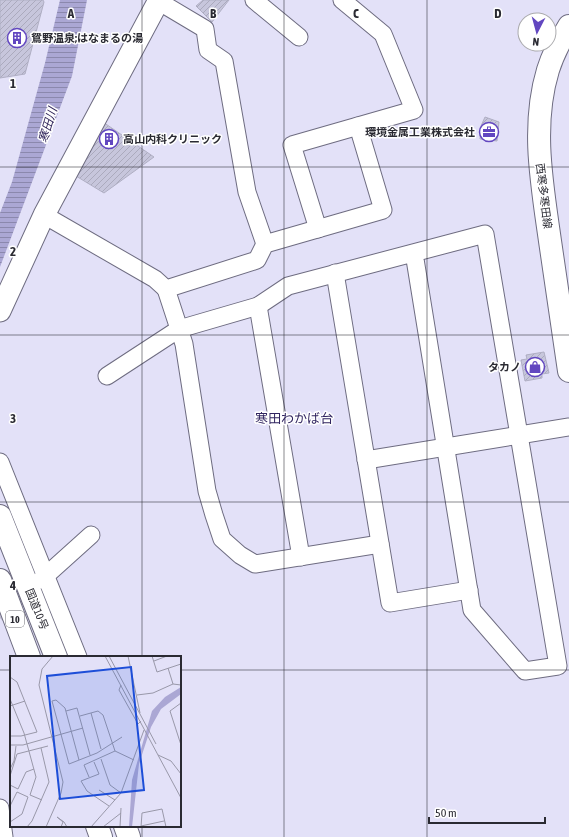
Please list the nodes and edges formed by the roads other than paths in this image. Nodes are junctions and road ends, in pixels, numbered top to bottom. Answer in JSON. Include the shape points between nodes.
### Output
{"nodes":[{"id":1,"x":254,"y":0,"type":"edge"},
{"id":2,"x":342,"y":0,"type":"edge"},
{"id":3,"x":159,"y":1,"type":"edge"},
{"id":4,"x":569,"y":26,"type":"edge"},
{"id":5,"x":299,"y":37,"type":"dead end"},
{"id":6,"x":358,"y":126,"type":"junction"},
{"id":7,"x":44,"y":215,"type":"junction"},
{"id":8,"x":318,"y":229,"type":"junction"},
{"id":9,"x":265,"y":244,"type":"junction"},
{"id":10,"x":414,"y":253,"type":"junction"},
{"id":11,"x":335,"y":273,"type":"junction"},
{"id":12,"x":166,"y":289,"type":"junction"},
{"id":13,"x":258,"y":306,"type":"junction"},
{"id":14,"x":0,"y":312,"type":"edge"},
{"id":15,"x":179,"y":329,"type":"junction"},
{"id":16,"x":569,"y":371,"type":"edge"},
{"id":17,"x":107,"y":376,"type":"dead end"},
{"id":18,"x":569,"y":427,"type":"edge"},
{"id":19,"x":519,"y":436,"type":"junction"},
{"id":20,"x":445,"y":447,"type":"junction"},
{"id":21,"x":366,"y":460,"type":"junction"},
{"id":22,"x":0,"y":462,"type":"edge"},
{"id":23,"x":0,"y":516,"type":"edge"},
{"id":24,"x":91,"y":535,"type":"dead end"},
{"id":25,"x":380,"y":544,"type":"junction"},
{"id":26,"x":301,"y":557,"type":"junction"},
{"id":27,"x":44,"y":578,"type":"junction"},
{"id":28,"x":0,"y":580,"type":"edge"},
{"id":29,"x":469,"y":590,"type":"junction"},
{"id":30,"x":29,"y":656,"type":"edge"},
{"id":31,"x":56,"y":656,"type":"edge"},
{"id":32,"x":78,"y":656,"type":"edge"},
{"id":33,"x":0,"y":808,"type":"edge"},
{"id":34,"x":97,"y":827,"type":"edge"},
{"id":35,"x":125,"y":827,"type":"edge"},
{"id":36,"x":4,"y":837,"type":"edge"},
{"id":37,"x":101,"y":837,"type":"edge"},
{"id":38,"x":129,"y":837,"type":"edge"}],
"edges":[{"from":1,"to":5,"type":"street"},
{"from":2,"to":6,"type":"street","via":[[383,34],[414,110]]},
{"from":3,"to":7,"type":"street"},
{"from":3,"to":9,"type":"street","via":[[205,29],[208,50],[224,61],[247,192]]},
{"from":4,"to":16,"type":"main road","name":"西寒多寒田線","via":[[548,69],[538,139]]},
{"from":6,"to":8,"type":"street","via":[[383,210]]},
{"from":6,"to":8,"type":"street","via":[[292,145]]},
{"from":7,"to":12,"type":"street","via":[[155,279]]},
{"from":7,"to":14,"type":"street"},
{"from":8,"to":9,"type":"street"},
{"from":9,"to":12,"type":"street","via":[[257,260]]},
{"from":10,"to":11,"type":"street"},
{"from":10,"to":19,"type":"street","via":[[485,234]]},
{"from":10,"to":20,"type":"street"},
{"from":11,"to":13,"type":"street","via":[[288,286]]},
{"from":11,"to":21,"type":"street"},
{"from":12,"to":15,"type":"street"},
{"from":13,"to":15,"type":"street"},
{"from":13,"to":26,"type":"street"},
{"from":15,"to":17,"type":"street"},
{"from":15,"to":26,"type":"street","via":[[184,344],[207,491],[222,539],[255,564]]},
{"from":18,"to":19,"type":"street"},
{"from":19,"to":20,"type":"street"},
{"from":19,"to":29,"type":"street","via":[[558,666],[525,671],[472,610]]},
{"from":20,"to":21,"type":"street"},
{"from":20,"to":29,"type":"street"},
{"from":21,"to":25,"type":"street"},
{"from":22,"to":27,"type":"street"},
{"from":23,"to":31,"type":"main road","name":"国道10号","number":"10"},
{"from":24,"to":27,"type":"street"},
{"from":25,"to":26,"type":"street"},
{"from":25,"to":29,"type":"street","via":[[390,603]]},
{"from":27,"to":32,"type":"street"},
{"from":28,"to":30,"type":"main road","number":"10"},
{"from":33,"to":36,"type":"street"},
{"from":34,"to":37,"type":"main road"},
{"from":35,"to":38,"type":"main road"}]}
